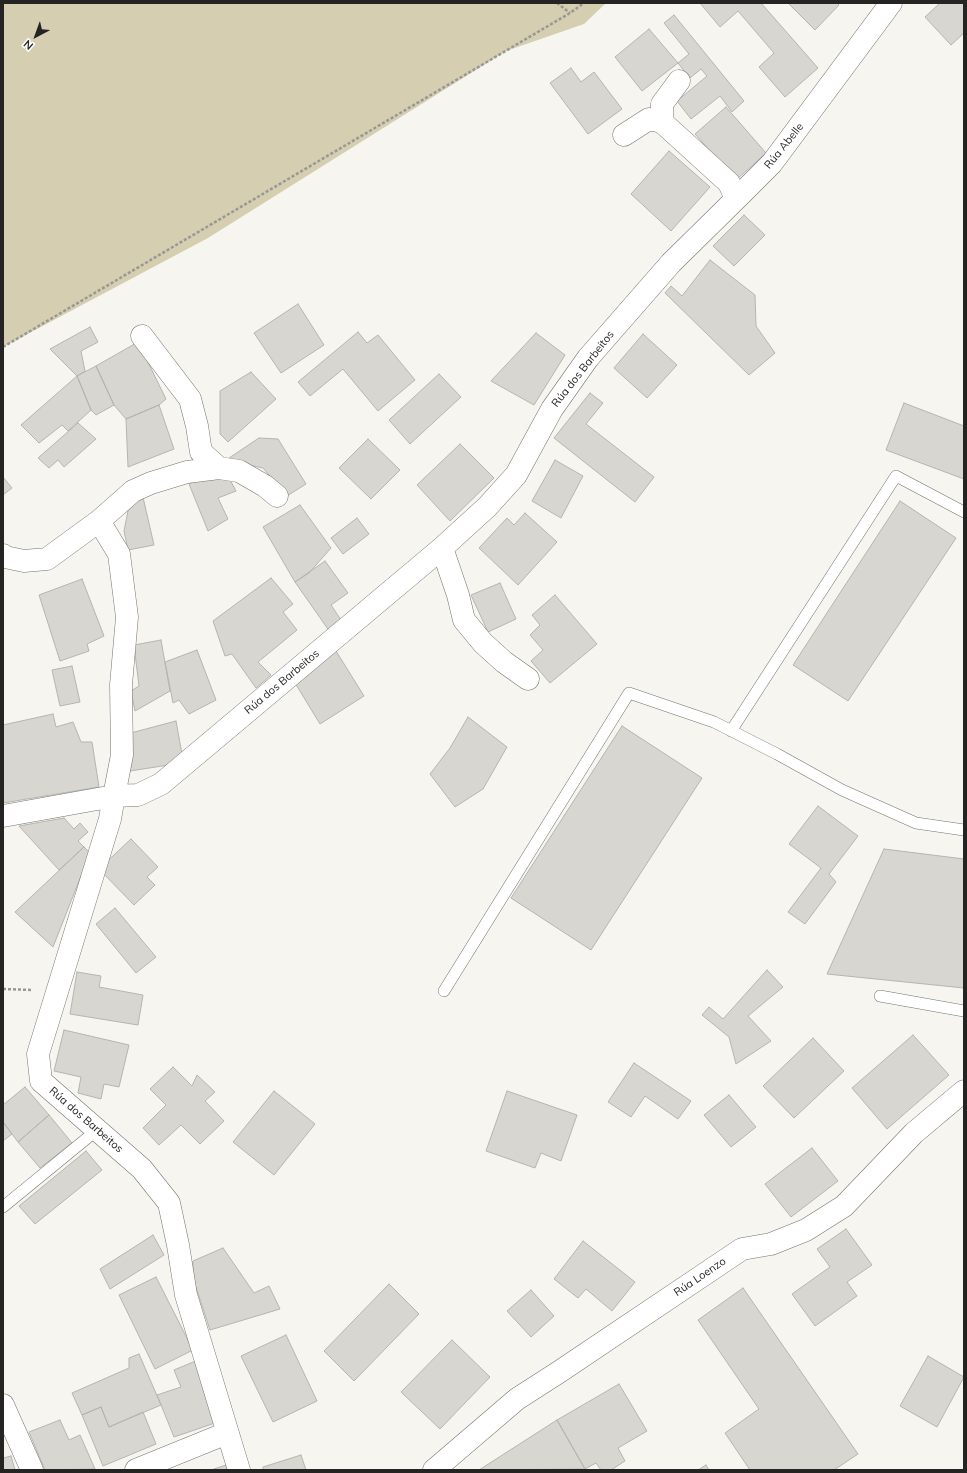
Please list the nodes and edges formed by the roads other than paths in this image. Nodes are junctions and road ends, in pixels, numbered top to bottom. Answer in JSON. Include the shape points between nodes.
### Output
{"nodes":[{"id":1,"x":891,"y":3,"type":"edge"},
{"id":2,"x":679,"y":81,"type":"dead end"},
{"id":3,"x":662,"y":122,"type":"junction"},
{"id":4,"x":624,"y":135,"type":"dead end"},
{"id":5,"x":736,"y":198,"type":"junction"},
{"id":6,"x":142,"y":336,"type":"dead end"},
{"id":7,"x":219,"y":468,"type":"junction"},
{"id":8,"x":276,"y":496,"type":"dead end"},
{"id":9,"x":964,"y":512,"type":"edge"},
{"id":10,"x":99,"y":521,"type":"junction"},
{"id":11,"x":442,"y":548,"type":"junction"},
{"id":12,"x":3,"y":555,"type":"edge"},
{"id":13,"x":528,"y":679,"type":"dead end"},
{"id":14,"x":731,"y":731,"type":"junction"},
{"id":15,"x":114,"y":796,"type":"junction"},
{"id":16,"x":3,"y":816,"type":"edge"},
{"id":17,"x":964,"y":830,"type":"edge"},
{"id":18,"x":444,"y":991,"type":"dead end"},
{"id":19,"x":880,"y":996,"type":"dead end"},
{"id":20,"x":964,"y":1011,"type":"edge"},
{"id":21,"x":964,"y":1091,"type":"edge"},
{"id":22,"x":97,"y":1130,"type":"junction"},
{"id":23,"x":3,"y":1207,"type":"edge"},
{"id":24,"x":3,"y":1405,"type":"edge"},
{"id":25,"x":227,"y":1433,"type":"junction"},
{"id":26,"x":32,"y":1470,"type":"edge"},
{"id":27,"x":136,"y":1470,"type":"edge"},
{"id":28,"x":239,"y":1470,"type":"edge"},
{"id":29,"x":434,"y":1470,"type":"edge"}],
"edges":[{"from":1,"to":5,"type":"street","name":"Rúa Abelle","via":[[772,163]]},
{"from":2,"to":3,"type":"street","via":[[662,104]]},
{"from":3,"to":4,"type":"street","via":[[649,119]]},
{"from":3,"to":5,"type":"street","via":[[729,183]]},
{"from":5,"to":11,"type":"street","name":"Rúa dos Barbeitos","via":[[671,263],[588,358],[552,409],[516,474],[487,507]]},
{"from":6,"to":7,"type":"street","via":[[190,399],[201,452]]},
{"from":7,"to":8,"type":"street","via":[[239,472],[265,486]]},
{"from":7,"to":10,"type":"street","via":[[187,472],[151,483],[133,491]]},
{"from":9,"to":14,"type":"lane","via":[[896,476]]},
{"from":10,"to":12,"type":"street","via":[[47,560],[24,561]]},
{"from":10,"to":15,"type":"street","name":"Rúa dos Barbeitos","via":[[119,554],[127,617],[121,685],[122,755]]},
{"from":11,"to":13,"type":"street","via":[[464,620],[483,643]]},
{"from":11,"to":15,"type":"street","name":"Rúa dos Barbeitos","via":[[161,784],[138,795]]},
{"from":14,"to":17,"type":"lane","via":[[842,790],[916,822]]},
{"from":14,"to":18,"type":"lane","via":[[714,722],[629,693]]},
{"from":15,"to":16,"type":"street"},
{"from":15,"to":22,"type":"street","name":"Rúa dos Barbeitos","via":[[110,818],[38,1054],[41,1081]]},
{"from":19,"to":20,"type":"lane"},
{"from":21,"to":29,"type":"street","name":"Rúa Loenzo","via":[[914,1133],[844,1206],[806,1230],[771,1244],[742,1249],[517,1399]]},
{"from":22,"to":23,"type":"lane"},
{"from":22,"to":25,"type":"street","name":"Rúa dos Barbeitos","via":[[142,1169],[169,1203],[186,1296]]},
{"from":24,"to":26,"type":"street"},
{"from":25,"to":27,"type":"street"},
{"from":25,"to":28,"type":"street","name":"Rúa dos Barbeitos"}]}
